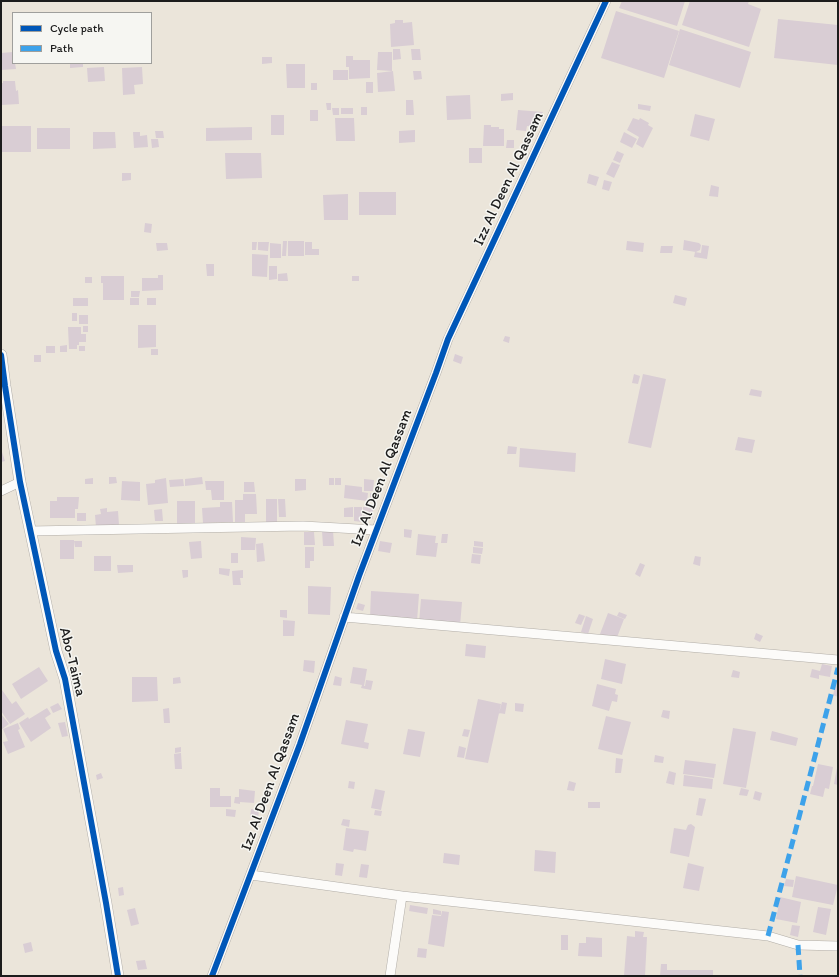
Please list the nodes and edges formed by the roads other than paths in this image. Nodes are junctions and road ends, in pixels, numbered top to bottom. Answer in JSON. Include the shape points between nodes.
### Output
{"nodes":[{"id":1,"x":606,"y":1,"type":"edge"},
{"id":2,"x":1,"y":355,"type":"edge"},
{"id":3,"x":3,"y":387,"type":"edge"},
{"id":4,"x":20,"y":482,"type":"junction"},
{"id":5,"x":1,"y":491,"type":"edge"},
{"id":6,"x":376,"y":530,"type":"junction"},
{"id":7,"x":30,"y":531,"type":"junction"},
{"id":8,"x":344,"y":617,"type":"junction"},
{"id":9,"x":838,"y":660,"type":"edge"},
{"id":10,"x":251,"y":875,"type":"junction"},
{"id":11,"x":402,"y":896,"type":"junction"},
{"id":12,"x":838,"y":946,"type":"edge"},
{"id":13,"x":118,"y":976,"type":"edge"},
{"id":14,"x":212,"y":976,"type":"edge"},
{"id":15,"x":390,"y":976,"type":"edge"}],
"edges":[{"from":1,"to":6,"type":"street","name":"Izz Al Deen Al Qassam","via":[[448,339]]},
{"from":2,"to":3,"type":"street","name":"Abo-Taima"},
{"from":3,"to":4,"type":"street","name":"Abo-Taima"},
{"from":4,"to":5,"type":"street"},
{"from":4,"to":7,"type":"street","name":"Abo-Taima"},
{"from":6,"to":7,"type":"street","via":[[303,526]]},
{"from":6,"to":8,"type":"street","name":"Izz Al Deen Al Qassam"},
{"from":7,"to":13,"type":"street","name":"Abo-Taima","via":[[56,651],[65,679]]},
{"from":8,"to":9,"type":"street"},
{"from":8,"to":10,"type":"street","name":"Izz Al Deen Al Qassam"},
{"from":10,"to":11,"type":"street"},
{"from":10,"to":14,"type":"street","name":"Izz Al Deen Al Qassam"},
{"from":11,"to":12,"type":"street","via":[[768,936],[798,945]]},
{"from":11,"to":15,"type":"street"}]}
